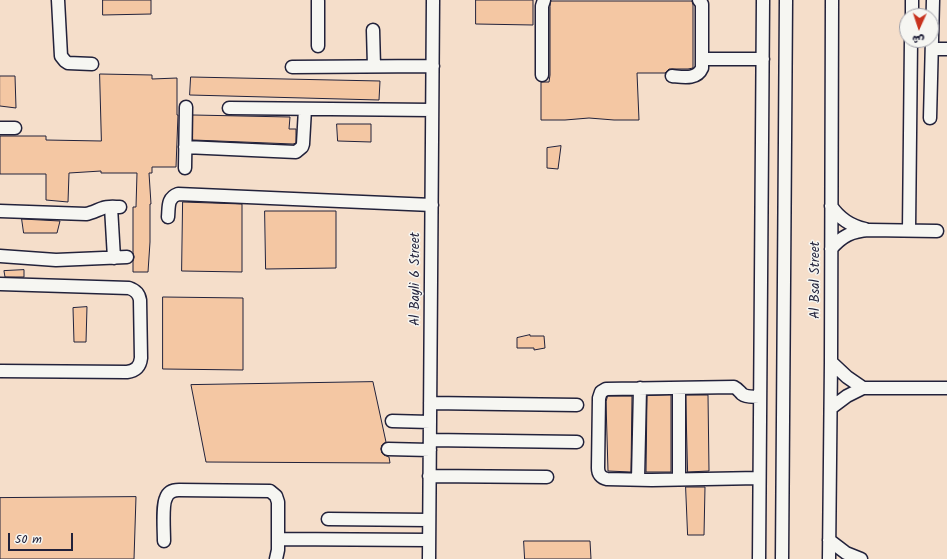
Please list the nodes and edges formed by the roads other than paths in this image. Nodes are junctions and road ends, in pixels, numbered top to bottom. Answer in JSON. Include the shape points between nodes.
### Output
{"nodes":[{"id":1,"x":58,"y":0,"type":"edge"},
{"id":2,"x":433,"y":0,"type":"edge"},
{"id":3,"x":544,"y":0,"type":"edge"},
{"id":4,"x":699,"y":0,"type":"edge"},
{"id":5,"x":763,"y":0,"type":"edge"},
{"id":6,"x":786,"y":0,"type":"edge"},
{"id":7,"x":832,"y":0,"type":"edge"},
{"id":8,"x":933,"y":0,"type":"edge"},
{"id":9,"x":318,"y":1,"type":"edge"},
{"id":10,"x":374,"y":30,"type":"dead end"},
{"id":11,"x":318,"y":46,"type":"dead end"},
{"id":12,"x":912,"y":48,"type":"edge"},
{"id":13,"x":932,"y":49,"type":"junction"},
{"id":14,"x":947,"y":49,"type":"edge"},
{"id":15,"x":763,"y":59,"type":"junction"},
{"id":16,"x":702,"y":60,"type":"junction"},
{"id":17,"x":92,"y":64,"type":"dead end"},
{"id":18,"x":292,"y":66,"type":"dead end"},
{"id":19,"x":374,"y":66,"type":"junction"},
{"id":20,"x":433,"y":66,"type":"junction"},
{"id":21,"x":542,"y":75,"type":"dead end"},
{"id":22,"x":672,"y":76,"type":"dead end"},
{"id":23,"x":911,"y":87,"type":"junction"},
{"id":24,"x":931,"y":87,"type":"junction"},
{"id":25,"x":186,"y":107,"type":"dead end"},
{"id":26,"x":229,"y":108,"type":"dead end"},
{"id":27,"x":305,"y":109,"type":"junction"},
{"id":28,"x":432,"y":110,"type":"junction"},
{"id":29,"x":930,"y":118,"type":"dead end"},
{"id":30,"x":0,"y":128,"type":"edge"},
{"id":31,"x":15,"y":128,"type":"dead end"},
{"id":32,"x":186,"y":147,"type":"junction"},
{"id":33,"x":185,"y":168,"type":"dead end"},
{"id":34,"x":432,"y":205,"type":"junction"},
{"id":35,"x":831,"y":206,"type":"junction"},
{"id":36,"x":0,"y":210,"type":"edge"},
{"id":37,"x":168,"y":217,"type":"dead end"},
{"id":38,"x":869,"y":230,"type":"junction"},
{"id":39,"x":909,"y":230,"type":"junction"},
{"id":40,"x":937,"y":231,"type":"dead end"},
{"id":41,"x":831,"y":249,"type":"junction"},
{"id":42,"x":0,"y":256,"type":"edge"},
{"id":43,"x":127,"y":257,"type":"dead end"},
{"id":44,"x":114,"y":258,"type":"junction"},
{"id":45,"x":0,"y":284,"type":"edge"},
{"id":46,"x":831,"y":362,"type":"junction"},
{"id":47,"x":0,"y":371,"type":"edge"},
{"id":48,"x":640,"y":388,"type":"junction"},
{"id":49,"x":679,"y":388,"type":"junction"},
{"id":50,"x":863,"y":388,"type":"junction"},
{"id":51,"x":947,"y":388,"type":"edge"},
{"id":52,"x":760,"y":397,"type":"junction"},
{"id":53,"x":430,"y":403,"type":"junction"},
{"id":54,"x":577,"y":405,"type":"dead end"},
{"id":55,"x":831,"y":408,"type":"junction"},
{"id":56,"x":392,"y":421,"type":"dead end"},
{"id":57,"x":430,"y":422,"type":"junction"},
{"id":58,"x":578,"y":442,"type":"dead end"},
{"id":59,"x":430,"y":445,"type":"junction"},
{"id":60,"x":388,"y":449,"type":"dead end"},
{"id":61,"x":429,"y":476,"type":"junction"},
{"id":62,"x":547,"y":477,"type":"dead end"},
{"id":63,"x":679,"y":478,"type":"junction"},
{"id":64,"x":759,"y":478,"type":"junction"},
{"id":65,"x":638,"y":479,"type":"junction"},
{"id":66,"x":328,"y":519,"type":"dead end"},
{"id":67,"x":429,"y":520,"type":"junction"},
{"id":68,"x":278,"y":539,"type":"junction"},
{"id":69,"x":429,"y":540,"type":"junction"},
{"id":70,"x":829,"y":540,"type":"junction"},
{"id":71,"x":164,"y":541,"type":"dead end"},
{"id":72,"x":276,"y":559,"type":"edge"},
{"id":73,"x":429,"y":559,"type":"edge"},
{"id":74,"x":759,"y":559,"type":"edge"},
{"id":75,"x":782,"y":559,"type":"edge"},
{"id":76,"x":829,"y":559,"type":"edge"},
{"id":77,"x":861,"y":559,"type":"edge"}],
"edges":[{"from":1,"to":17,"type":"street","via":[[61,56],[68,63]]},
{"from":2,"to":20,"type":"street","name":"Al Bayli 6 Street"},
{"from":3,"to":21,"type":"street"},
{"from":4,"to":16,"type":"street","via":[[702,4]]},
{"from":5,"to":15,"type":"street"},
{"from":6,"to":75,"type":"street"},
{"from":7,"to":35,"type":"street","name":"Al Bsal Street"},
{"from":8,"to":13,"type":"street"},
{"from":9,"to":11,"type":"street"},
{"from":10,"to":19,"type":"street"},
{"from":12,"to":23,"type":"street"},
{"from":13,"to":14,"type":"street"},
{"from":13,"to":24,"type":"street"},
{"from":15,"to":16,"type":"street"},
{"from":15,"to":52,"type":"street"},
{"from":16,"to":22,"type":"street","via":[[702,68],[698,74],[691,77]]},
{"from":18,"to":19,"type":"street"},
{"from":19,"to":20,"type":"street"},
{"from":20,"to":28,"type":"street","name":"Al Bayli 6 Street"},
{"from":23,"to":24,"type":"street"},
{"from":23,"to":39,"type":"street"},
{"from":24,"to":29,"type":"street"},
{"from":25,"to":32,"type":"street"},
{"from":26,"to":27,"type":"street"},
{"from":27,"to":28,"type":"street"},
{"from":27,"to":32,"type":"street","via":[[303,144],[296,152]]},
{"from":28,"to":34,"type":"street","name":"Al Bayli 6 Street"},
{"from":30,"to":31,"type":"street"},
{"from":32,"to":33,"type":"street"},
{"from":34,"to":37,"type":"street","via":[[178,194],[169,202]]},
{"from":34,"to":53,"type":"street","name":"Al Bayli 6 Street"},
{"from":35,"to":38,"type":"street","via":[[845,221]]},
{"from":35,"to":41,"type":"street","name":"Al Bsal Street"},
{"from":36,"to":44,"type":"street","via":[[86,214],[102,208],[116,207]]},
{"from":38,"to":39,"type":"street"},
{"from":38,"to":41,"type":"street","via":[[852,233]]},
{"from":39,"to":40,"type":"street"},
{"from":41,"to":46,"type":"street","name":"Al Bsal Street"},
{"from":42,"to":44,"type":"street","via":[[56,260]]},
{"from":43,"to":44,"type":"street"},
{"from":45,"to":47,"type":"street","via":[[129,288],[137,292],[140,300],[140,362],[132,372]]},
{"from":46,"to":50,"type":"street"},
{"from":46,"to":55,"type":"street","name":"Al Bsal Street"},
{"from":48,"to":49,"type":"street"},
{"from":48,"to":65,"type":"street"},
{"from":48,"to":65,"type":"street","via":[[606,389],[601,392],[599,398],[600,474],[607,479]]},
{"from":49,"to":52,"type":"street","via":[[734,387],[744,395]]},
{"from":49,"to":63,"type":"street"},
{"from":50,"to":51,"type":"street"},
{"from":50,"to":55,"type":"street"},
{"from":52,"to":64,"type":"street"},
{"from":53,"to":54,"type":"street"},
{"from":53,"to":57,"type":"street","name":"Al Bayli 6 Street"},
{"from":55,"to":70,"type":"street","name":"Al Bsal Street"},
{"from":56,"to":57,"type":"street"},
{"from":57,"to":59,"type":"street","name":"Al Bayli 6 Street"},
{"from":58,"to":59,"type":"street"},
{"from":59,"to":60,"type":"street"},
{"from":59,"to":61,"type":"street","name":"Al Bayli 6 Street"},
{"from":61,"to":62,"type":"street"},
{"from":61,"to":67,"type":"street","name":"Al Bayli 6 Street"},
{"from":63,"to":64,"type":"street"},
{"from":63,"to":65,"type":"street"},
{"from":64,"to":74,"type":"street"},
{"from":66,"to":67,"type":"street"},
{"from":67,"to":69,"type":"street","name":"Al Bayli 6 Street"},
{"from":68,"to":69,"type":"street"},
{"from":68,"to":71,"type":"street","via":[[278,502],[270,491],[175,490],[168,493],[165,500]]},
{"from":68,"to":72,"type":"street"},
{"from":69,"to":73,"type":"street","name":"Al Bayli 6 Street"},
{"from":70,"to":76,"type":"street","name":"Al Bsal Street"},
{"from":70,"to":77,"type":"street","via":[[846,553]]}]}
